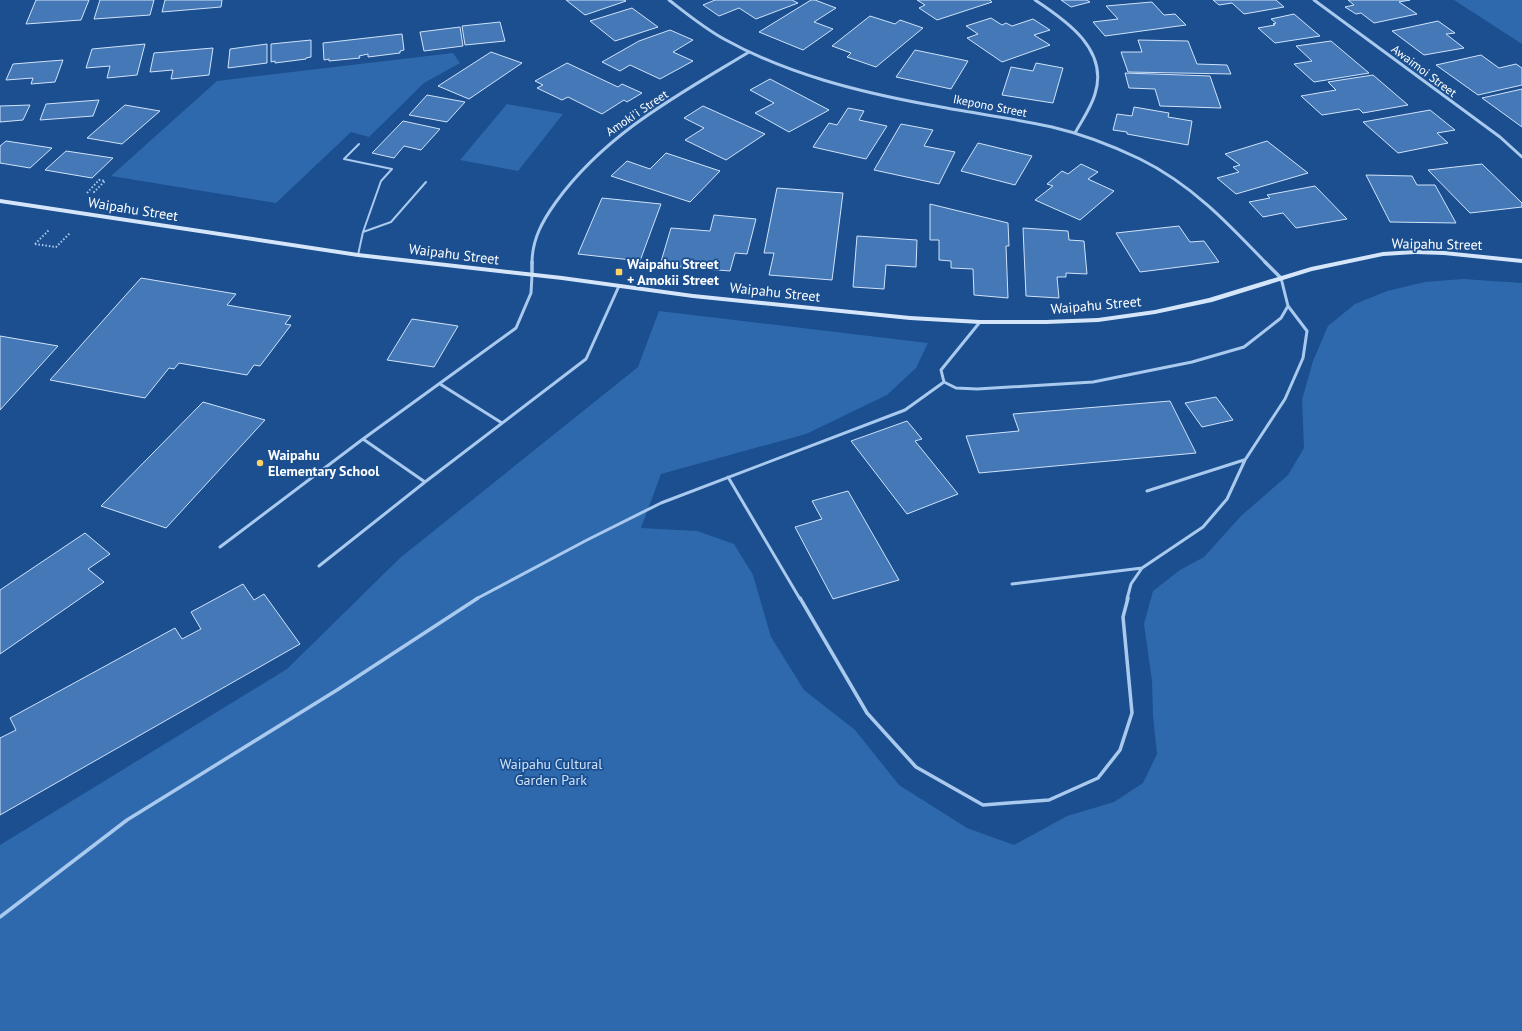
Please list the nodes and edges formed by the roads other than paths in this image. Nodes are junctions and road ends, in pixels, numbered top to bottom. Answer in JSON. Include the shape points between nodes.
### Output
{"nodes":[{"id":1,"x":669,"y":0,"type":"edge"},
{"id":2,"x":1035,"y":0,"type":"edge"},
{"id":3,"x":1314,"y":0,"type":"edge"},
{"id":4,"x":749,"y":52,"type":"junction"},
{"id":5,"x":1075,"y":133,"type":"junction"},
{"id":6,"x":359,"y":144,"type":"dead end"},
{"id":7,"x":1522,"y":157,"type":"edge"},
{"id":8,"x":426,"y":182,"type":"dead end"},
{"id":9,"x":0,"y":200,"type":"edge"},
{"id":10,"x":363,"y":232,"type":"junction"},
{"id":11,"x":358,"y":255,"type":"junction"},
{"id":12,"x":1522,"y":261,"type":"edge"},
{"id":13,"x":532,"y":275,"type":"junction"},
{"id":14,"x":1281,"y":278,"type":"junction"},
{"id":15,"x":619,"y":286,"type":"junction"},
{"id":16,"x":1288,"y":306,"type":"junction"},
{"id":17,"x":980,"y":322,"type":"junction"},
{"id":18,"x":944,"y":382,"type":"junction"},
{"id":19,"x":440,"y":384,"type":"junction"},
{"id":20,"x":502,"y":423,"type":"junction"},
{"id":21,"x":362,"y":440,"type":"junction"},
{"id":22,"x":1245,"y":460,"type":"junction"},
{"id":23,"x":728,"y":477,"type":"junction"},
{"id":24,"x":425,"y":482,"type":"junction"},
{"id":25,"x":1147,"y":491,"type":"dead end"},
{"id":26,"x":220,"y":547,"type":"dead end"},
{"id":27,"x":319,"y":566,"type":"dead end"},
{"id":28,"x":1142,"y":568,"type":"junction"},
{"id":29,"x":1012,"y":584,"type":"dead end"},
{"id":30,"x":0,"y":917,"type":"edge"}],
"edges":[{"from":1,"to":4,"type":"street","name":"Ikepono Street","via":[[725,39]]},
{"from":2,"to":5,"type":"street","via":[[1062,18],[1077,32],[1088,45],[1094,58],[1098,74],[1097,87]]},
{"from":3,"to":7,"type":"street","name":"Awaimoi Street"},
{"from":4,"to":5,"type":"street","name":"Ikepono Street","via":[[784,67],[853,88]]},
{"from":4,"to":13,"type":"street","name":"Amoki'i Street","via":[[627,128],[582,167],[546,218],[533,247]]},
{"from":5,"to":14,"type":"street","name":"Ikepono Street","via":[[1140,159],[1189,188]]},
{"from":6,"to":10,"type":"lane","via":[[344,159],[392,169],[381,181]]},
{"from":8,"to":10,"type":"lane","via":[[391,222]]},
{"from":9,"to":11,"type":"street","name":"Waipahu Street"},
{"from":10,"to":11,"type":"lane"},
{"from":11,"to":13,"type":"street","name":"Waipahu Street"},
{"from":12,"to":14,"type":"street","name":"Waipahu Street","via":[[1444,253],[1384,254]]},
{"from":13,"to":15,"type":"street","name":"Waipahu Street"},
{"from":13,"to":19,"type":"lane","via":[[531,293],[516,328]]},
{"from":14,"to":16,"type":"lane"},
{"from":14,"to":17,"type":"street","name":"Waipahu Street","via":[[1210,300],[1155,312],[1098,320]]},
{"from":15,"to":17,"type":"street","name":"Waipahu Street","via":[[736,301],[910,318]]},
{"from":15,"to":20,"type":"lane","via":[[586,359]]},
{"from":16,"to":18,"type":"lane","via":[[1281,318],[1244,347],[1192,362],[1093,382],[977,389],[956,388]]},
{"from":16,"to":22,"type":"lane","via":[[1307,331],[1303,358],[1285,399]]},
{"from":17,"to":18,"type":"lane","via":[[941,370]]},
{"from":18,"to":23,"type":"lane","via":[[905,410]]},
{"from":19,"to":20,"type":"lane"},
{"from":19,"to":21,"type":"lane"},
{"from":20,"to":24,"type":"lane"},
{"from":21,"to":24,"type":"lane"},
{"from":21,"to":26,"type":"lane"},
{"from":22,"to":25,"type":"lane"},
{"from":22,"to":28,"type":"lane","via":[[1227,499],[1203,527]]},
{"from":23,"to":28,"type":"lane","via":[[867,713],[916,768],[983,805],[1049,800],[1098,778],[1120,750],[1132,713],[1123,617],[1131,584]]},
{"from":23,"to":30,"type":"lane","via":[[661,503],[484,595],[127,820]]},
{"from":24,"to":27,"type":"lane"},
{"from":28,"to":29,"type":"lane"}]}
